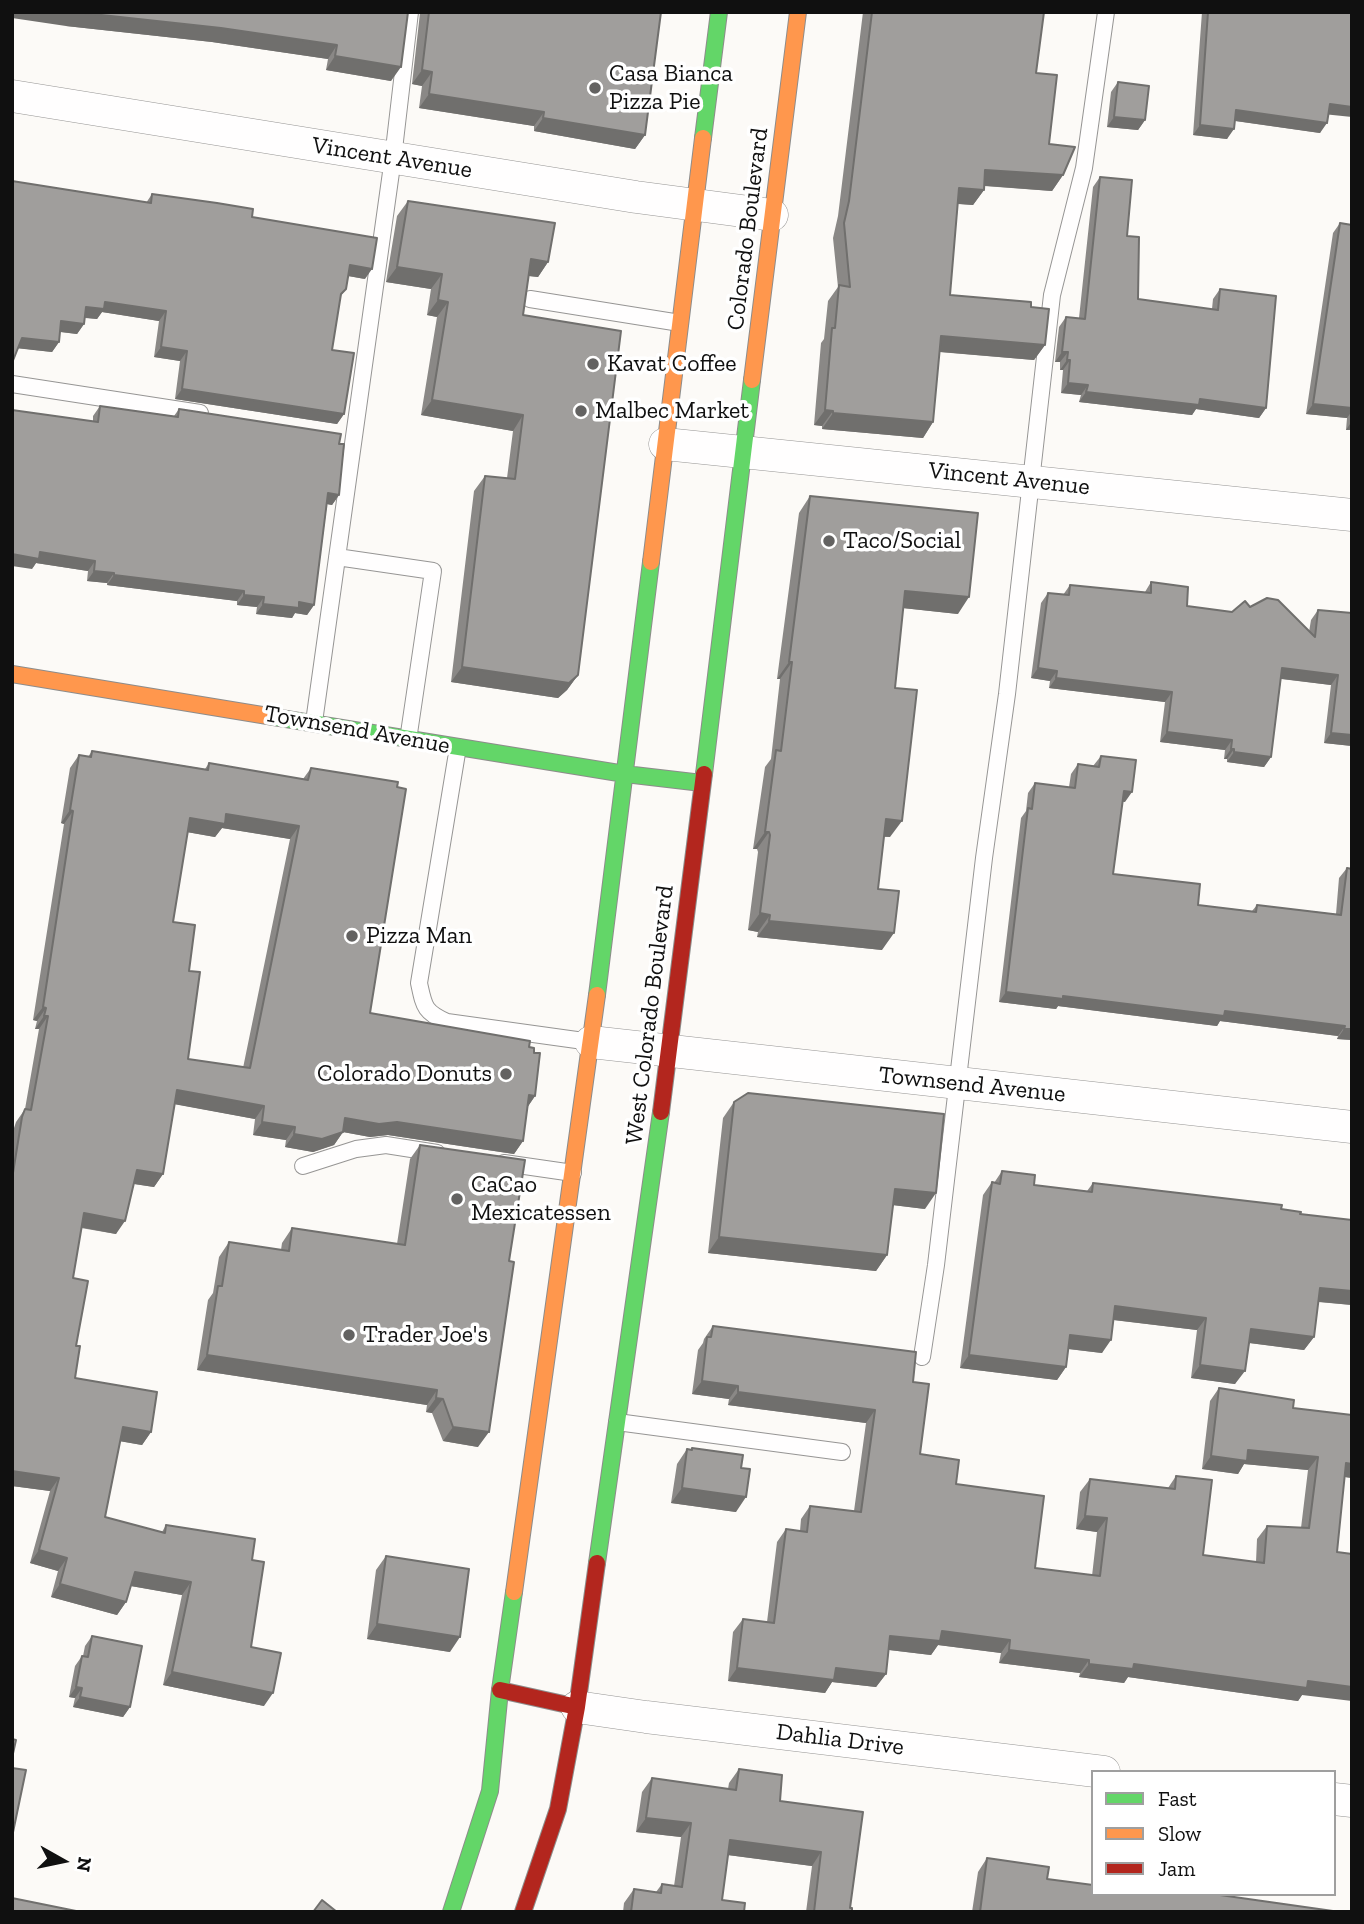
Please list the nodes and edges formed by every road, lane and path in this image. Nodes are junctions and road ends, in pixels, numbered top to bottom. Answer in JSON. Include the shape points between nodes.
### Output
{"nodes":[{"id":1,"x":410,"y":12,"type":"edge"},
{"id":2,"x":719,"y":12,"type":"edge"},
{"id":3,"x":798,"y":12,"type":"edge"},
{"id":4,"x":1106,"y":12,"type":"edge"},
{"id":5,"x":12,"y":96,"type":"edge"},
{"id":6,"x":393,"y":158,"type":"junction"},
{"id":7,"x":694,"y":205,"type":"junction"},
{"id":8,"x":772,"y":215,"type":"junction"},
{"id":9,"x":530,"y":299,"type":"edge"},
{"id":10,"x":680,"y":323,"type":"junction"},
{"id":11,"x":12,"y":384,"type":"edge"},
{"id":12,"x":217,"y":416,"type":"edge"},
{"id":13,"x":666,"y":444,"type":"junction"},
{"id":14,"x":743,"y":453,"type":"junction"},
{"id":15,"x":1032,"y":481,"type":"junction"},
{"id":16,"x":1352,"y":515,"type":"edge"},
{"id":17,"x":337,"y":557,"type":"junction"},
{"id":18,"x":12,"y":674,"type":"edge"},
{"id":19,"x":314,"y":722,"type":"junction"},
{"id":20,"x":408,"y":740,"type":"junction"},
{"id":21,"x":458,"y":747,"type":"junction"},
{"id":22,"x":625,"y":774,"type":"junction"},
{"id":23,"x":702,"y":783,"type":"junction"},
{"id":24,"x":592,"y":1042,"type":"junction"},
{"id":25,"x":669,"y":1052,"type":"junction"},
{"id":26,"x":956,"y":1083,"type":"junction"},
{"id":27,"x":1352,"y":1127,"type":"edge"},
{"id":28,"x":449,"y":1155,"type":"edge"},
{"id":29,"x":486,"y":1161,"type":"edge"},
{"id":30,"x":303,"y":1166,"type":"dead end"},
{"id":31,"x":573,"y":1173,"type":"junction"},
{"id":32,"x":922,"y":1357,"type":"dead end"},
{"id":33,"x":617,"y":1422,"type":"junction"},
{"id":34,"x":842,"y":1452,"type":"dead end"},
{"id":35,"x":500,"y":1690,"type":"junction"},
{"id":36,"x":577,"y":1707,"type":"junction"},
{"id":37,"x":1091,"y":1770,"type":"edge"},
{"id":38,"x":524,"y":1911,"type":"edge"},
{"id":39,"x":451,"y":1912,"type":"edge"}],
"edges":[{"from":1,"to":6,"type":"lane"},
{"from":2,"to":7,"type":"main road"},
{"from":3,"to":8,"type":"main road","name":"Colorado Boulevard"},
{"from":4,"to":15,"type":"lane","via":[[1084,168],[1052,295]]},
{"from":5,"to":6,"type":"street","name":"Vincent Avenue"},
{"from":6,"to":7,"type":"street","name":"Vincent Avenue"},
{"from":6,"to":17,"type":"lane","via":[[347,436]]},
{"from":7,"to":8,"type":"street","name":"Vincent Avenue"},
{"from":7,"to":10,"type":"main road"},
{"from":8,"to":14,"type":"main road","name":"Colorado Boulevard"},
{"from":9,"to":10,"type":"lane"},
{"from":10,"to":13,"type":"main road"},
{"from":11,"to":12,"type":"lane"},
{"from":13,"to":14,"type":"street","name":"Vincent Avenue"},
{"from":13,"to":22,"type":"main road"},
{"from":14,"to":15,"type":"street","name":"Vincent Avenue"},
{"from":14,"to":23,"type":"main road","name":"West Colorado Boulevard"},
{"from":15,"to":16,"type":"street","name":"Vincent Avenue"},
{"from":15,"to":26,"type":"lane"},
{"from":17,"to":19,"type":"lane"},
{"from":17,"to":20,"type":"lane","via":[[433,571]]},
{"from":18,"to":19,"type":"main road","name":"Townsend Avenue"},
{"from":19,"to":20,"type":"main road","name":"Townsend Avenue"},
{"from":20,"to":21,"type":"main road","name":"Townsend Avenue"},
{"from":21,"to":22,"type":"main road","name":"Townsend Avenue"},
{"from":21,"to":24,"type":"lane","via":[[419,983],[424,1007],[447,1022]]},
{"from":22,"to":23,"type":"main road","name":"Townsend Avenue"},
{"from":22,"to":24,"type":"main road"},
{"from":23,"to":25,"type":"main road","name":"West Colorado Boulevard"},
{"from":24,"to":25,"type":"street","name":"Townsend Avenue"},
{"from":24,"to":31,"type":"main road"},
{"from":25,"to":26,"type":"street","name":"Townsend Avenue"},
{"from":25,"to":33,"type":"main road","name":"West Colorado Boulevard"},
{"from":26,"to":27,"type":"street","name":"Townsend Avenue"},
{"from":26,"to":32,"type":"lane"},
{"from":28,"to":30,"type":"lane","via":[[386,1145]]},
{"from":29,"to":31,"type":"lane"},
{"from":31,"to":35,"type":"main road"},
{"from":33,"to":34,"type":"lane"},
{"from":33,"to":36,"type":"main road","name":"West Colorado Boulevard"},
{"from":35,"to":36,"type":"main road"},
{"from":35,"to":39,"type":"main road","via":[[490,1791]]},
{"from":36,"to":37,"type":"street","name":"Dahlia Drive"},
{"from":36,"to":38,"type":"main road","via":[[558,1809]]}]}
